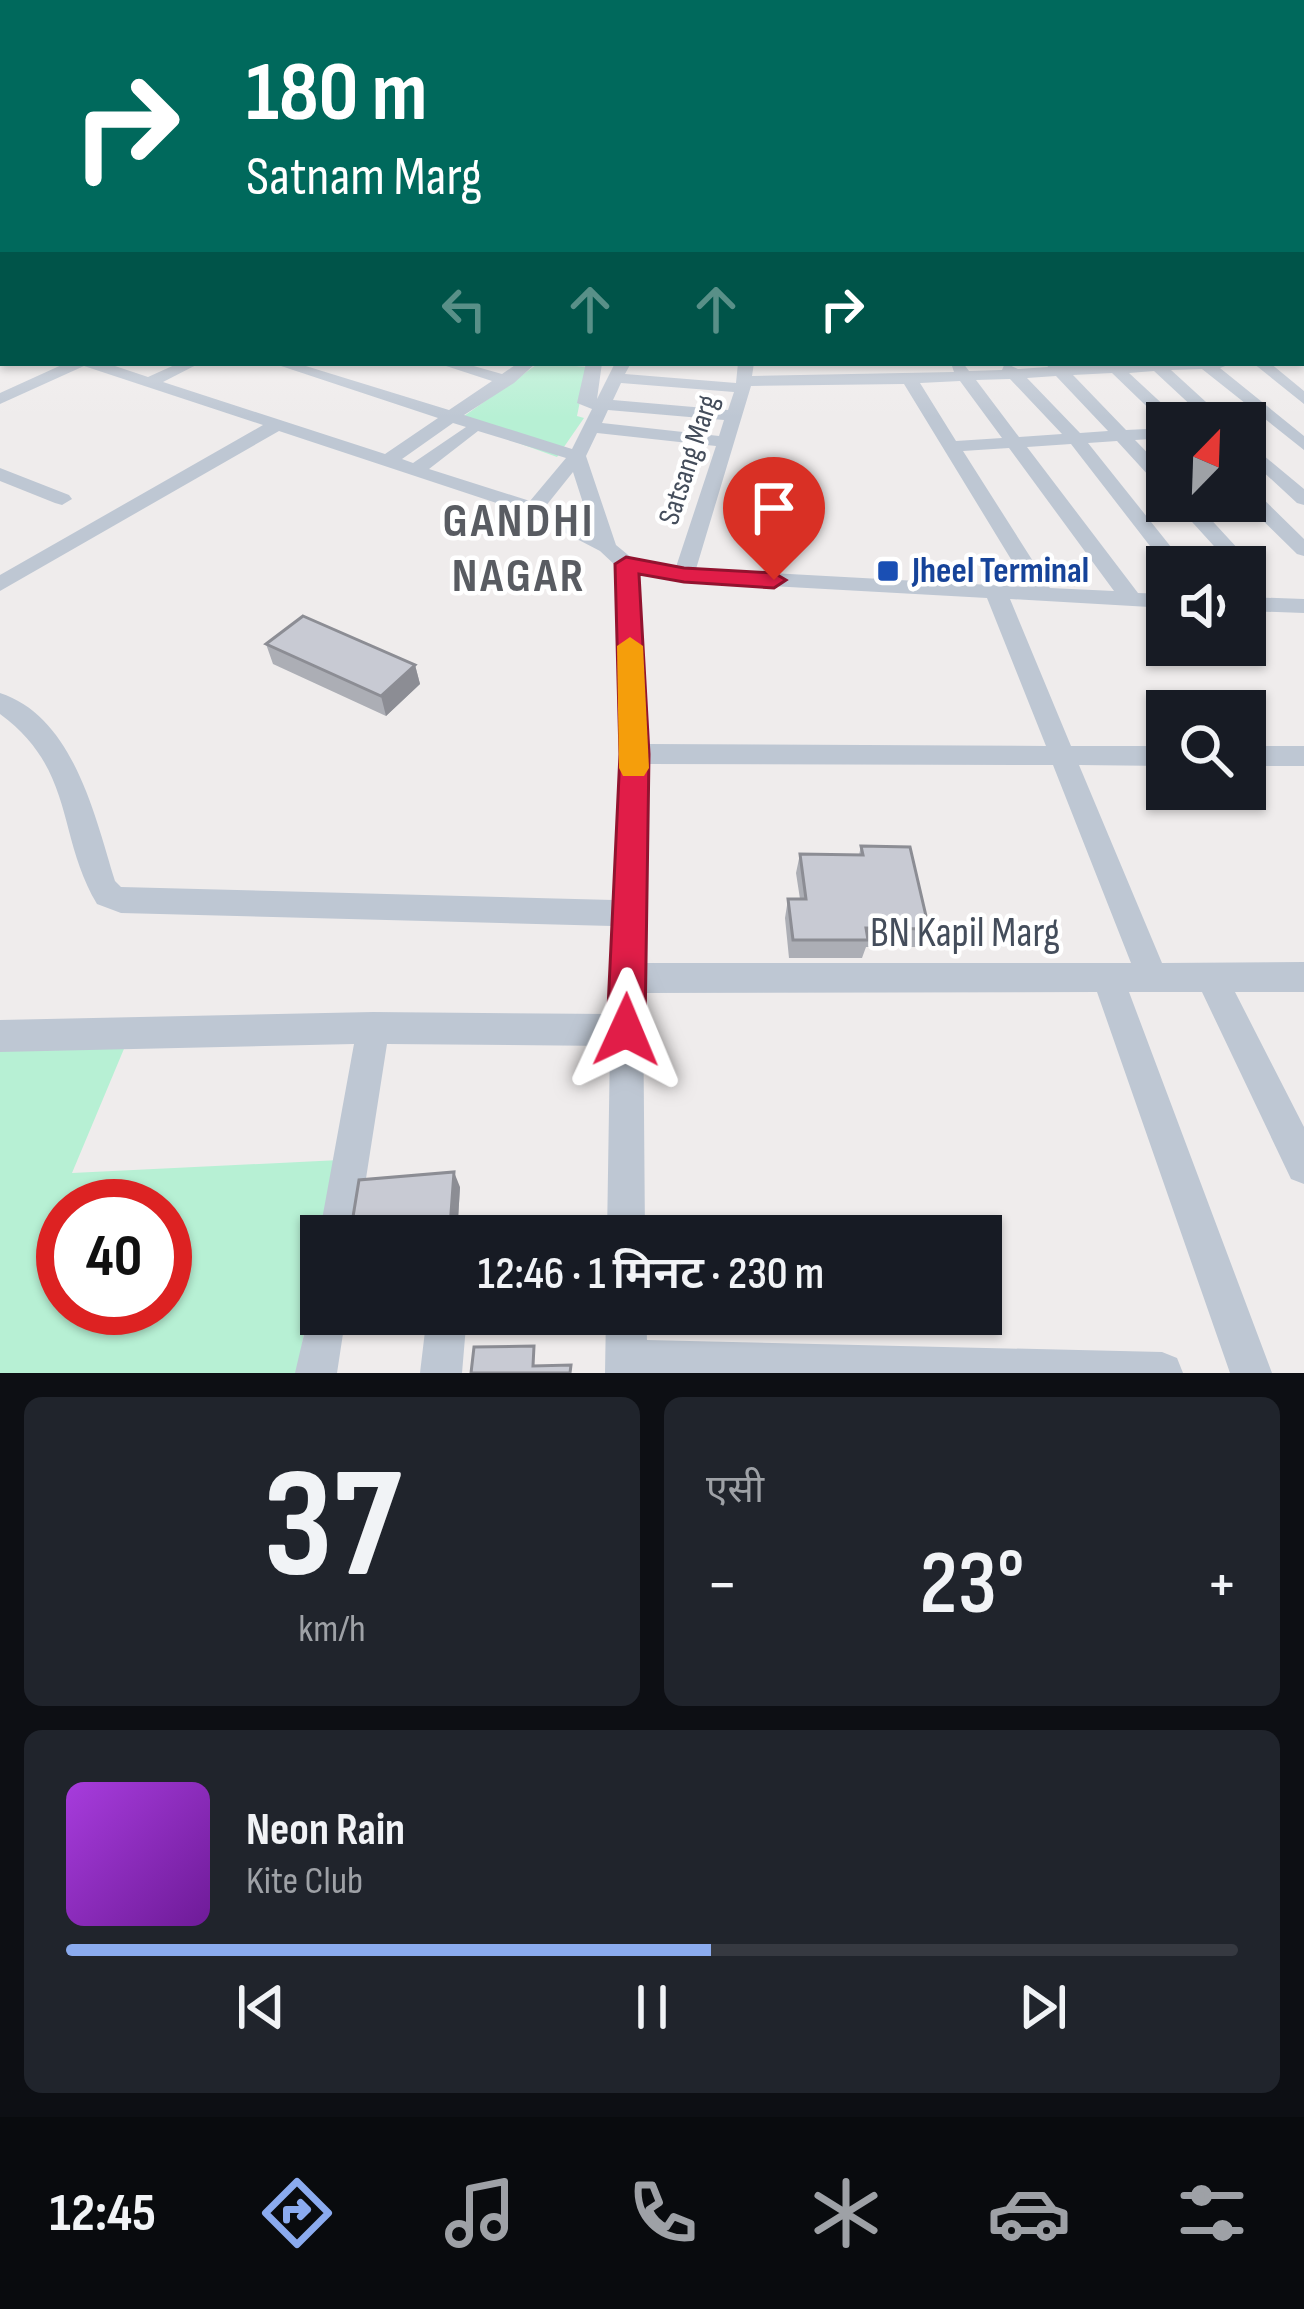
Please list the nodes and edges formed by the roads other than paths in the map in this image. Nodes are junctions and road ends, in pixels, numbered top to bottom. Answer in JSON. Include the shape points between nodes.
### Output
{"nodes":[{"id":1,"x":72,"y":366,"type":"edge"},
{"id":2,"x":99,"y":366,"type":"edge"},
{"id":3,"x":185,"y":366,"type":"edge"},
{"id":4,"x":289,"y":366,"type":"edge"},
{"id":5,"x":456,"y":366,"type":"edge"},
{"id":6,"x":524,"y":366,"type":"edge"},
{"id":7,"x":593,"y":366,"type":"edge"},
{"id":8,"x":668,"y":366,"type":"edge"},
{"id":9,"x":1056,"y":366,"type":"edge"},
{"id":10,"x":1113,"y":366,"type":"edge"},
{"id":11,"x":1158,"y":366,"type":"edge"},
{"id":12,"x":1209,"y":366,"type":"edge"},
{"id":13,"x":1265,"y":366,"type":"edge"},
{"id":14,"x":1009,"y":368,"type":"edge"},
{"id":15,"x":960,"y":369,"type":"edge"},
{"id":16,"x":619,"y":371,"type":"edge"},
{"id":17,"x":745,"y":377,"type":"edge"},
{"id":18,"x":909,"y":379,"type":"junction"},
{"id":19,"x":508,"y":380,"type":"junction"},
{"id":20,"x":149,"y":382,"type":"junction"},
{"id":21,"x":660,"y":382,"type":"junction"},
{"id":22,"x":0,"y":399,"type":"edge"},
{"id":23,"x":1304,"y":399,"type":"edge"},
{"id":24,"x":1152,"y":402,"type":"edge"},
{"id":25,"x":1197,"y":402,"type":"edge"},
{"id":26,"x":601,"y":405,"type":"junction"},
{"id":27,"x":735,"y":416,"type":"junction"},
{"id":28,"x":452,"y":418,"type":"junction"},
{"id":29,"x":278,"y":424,"type":"junction"},
{"id":30,"x":589,"y":427,"type":"junction"},
{"id":31,"x":1295,"y":429,"type":"edge"},
{"id":32,"x":470,"y":431,"type":"dead end"},
{"id":33,"x":1146,"y":434,"type":"edge"},
{"id":34,"x":1122,"y":435,"type":"junction"},
{"id":35,"x":1075,"y":438,"type":"junction"},
{"id":36,"x":726,"y":442,"type":"junction"},
{"id":37,"x":1013,"y":442,"type":"junction"},
{"id":38,"x":1304,"y":445,"type":"edge"},
{"id":39,"x":954,"y":446,"type":"junction"},
{"id":40,"x":577,"y":455,"type":"junction"},
{"id":41,"x":388,"y":460,"type":"junction"},
{"id":42,"x":1146,"y":461,"type":"edge"},
{"id":43,"x":1266,"y":464,"type":"edge"},
{"id":44,"x":417,"y":470,"type":"junction"},
{"id":45,"x":0,"y":474,"type":"edge"},
{"id":46,"x":62,"y":499,"type":"dead end"},
{"id":47,"x":1304,"y":499,"type":"edge"},
{"id":48,"x":534,"y":509,"type":"junction"},
{"id":49,"x":1266,"y":513,"type":"edge"},
{"id":50,"x":1202,"y":522,"type":"edge"},
{"id":51,"x":1160,"y":546,"type":"edge"},
{"id":52,"x":1224,"y":546,"type":"edge"},
{"id":53,"x":1304,"y":550,"type":"edge"},
{"id":54,"x":616,"y":555,"type":"junction"},
{"id":55,"x":684,"y":575,"type":"junction"},
{"id":56,"x":0,"y":584,"type":"edge"},
{"id":57,"x":1266,"y":592,"type":"edge"},
{"id":58,"x":997,"y":595,"type":"junction"},
{"id":59,"x":1045,"y":596,"type":"junction"},
{"id":60,"x":1132,"y":600,"type":"junction"},
{"id":61,"x":1146,"y":600,"type":"edge"},
{"id":62,"x":1266,"y":605,"type":"edge"},
{"id":63,"x":1278,"y":605,"type":"junction"},
{"id":64,"x":1304,"y":606,"type":"edge"},
{"id":65,"x":0,"y":702,"type":"edge"},
{"id":66,"x":634,"y":754,"type":"junction"},
{"id":67,"x":1146,"y":756,"type":"edge"},
{"id":68,"x":1266,"y":756,"type":"edge"},
{"id":69,"x":1304,"y":756,"type":"edge"},
{"id":70,"x":1062,"y":757,"type":"junction"},
{"id":71,"x":627,"y":913,"type":"junction"},
{"id":72,"x":1107,"y":974,"type":"junction"},
{"id":73,"x":1152,"y":976,"type":"junction"},
{"id":74,"x":1211,"y":976,"type":"junction"},
{"id":75,"x":627,"y":977,"type":"junction"},
{"id":76,"x":1304,"y":977,"type":"edge"},
{"id":77,"x":373,"y":1028,"type":"junction"},
{"id":78,"x":626,"y":1030,"type":"junction"},
{"id":79,"x":0,"y":1036,"type":"edge"},
{"id":80,"x":1304,"y":1166,"type":"edge"},
{"id":81,"x":342,"y":1215,"type":"edge"},
{"id":82,"x":626,"y":1215,"type":"edge"},
{"id":83,"x":322,"y":1335,"type":"edge"},
{"id":84,"x":446,"y":1335,"type":"edge"},
{"id":85,"x":626,"y":1335,"type":"edge"},
{"id":86,"x":626,"y":1367,"type":"edge"},
{"id":87,"x":316,"y":1373,"type":"edge"},
{"id":88,"x":441,"y":1373,"type":"edge"},
{"id":89,"x":1162,"y":1373,"type":"edge"},
{"id":90,"x":1251,"y":1373,"type":"edge"}],
"edges":[{"from":1,"to":22,"type":"street"},
{"from":2,"to":20,"type":"street"},
{"from":3,"to":20,"type":"street"},
{"from":4,"to":28,"type":"street"},
{"from":5,"to":19,"type":"street"},
{"from":6,"to":19,"type":"street"},
{"from":7,"to":26,"type":"street","via":[[584,403]]},
{"from":8,"to":21,"type":"street"},
{"from":9,"to":14,"type":"street"},
{"from":9,"to":34,"type":"street"},
{"from":10,"to":24,"type":"street"},
{"from":11,"to":25,"type":"street"},
{"from":12,"to":31,"type":"street"},
{"from":13,"to":23,"type":"street"},
{"from":14,"to":15,"type":"street"},
{"from":14,"to":35,"type":"street"},
{"from":15,"to":18,"type":"street"},
{"from":15,"to":37,"type":"street"},
{"from":16,"to":21,"type":"street"},
{"from":16,"to":26,"type":"street"},
{"from":17,"to":18,"type":"street"},
{"from":17,"to":21,"type":"street"},
{"from":17,"to":27,"type":"street","name":"Satsang Marg"},
{"from":18,"to":39,"type":"street"},
{"from":19,"to":28,"type":"street"},
{"from":20,"to":29,"type":"street"},
{"from":26,"to":27,"type":"street"},
{"from":26,"to":30,"type":"street"},
{"from":27,"to":36,"type":"street","name":"Satsang Marg"},
{"from":28,"to":40,"type":"street"},
{"from":28,"to":41,"type":"street"},
{"from":29,"to":41,"type":"street"},
{"from":29,"to":56,"type":"street"},
{"from":30,"to":36,"type":"street"},
{"from":30,"to":40,"type":"street"},
{"from":31,"to":38,"type":"street"},
{"from":32,"to":44,"type":"street"},
{"from":33,"to":34,"type":"street"},
{"from":34,"to":35,"type":"street"},
{"from":34,"to":42,"type":"street"},
{"from":35,"to":37,"type":"street"},
{"from":35,"to":51,"type":"street"},
{"from":36,"to":55,"type":"street","name":"Satsang Marg"},
{"from":37,"to":39,"type":"street"},
{"from":37,"to":60,"type":"street"},
{"from":39,"to":59,"type":"street"},
{"from":40,"to":48,"type":"street"},
{"from":40,"to":54,"type":"street"},
{"from":41,"to":44,"type":"street"},
{"from":43,"to":47,"type":"street"},
{"from":44,"to":48,"type":"street"},
{"from":45,"to":46,"type":"street"},
{"from":48,"to":54,"type":"street"},
{"from":49,"to":53,"type":"street"},
{"from":50,"to":52,"type":"street"},
{"from":54,"to":55,"type":"street"},
{"from":54,"to":66,"type":"street"},
{"from":55,"to":58,"type":"street"},
{"from":57,"to":63,"type":"street"},
{"from":58,"to":59,"type":"street"},
{"from":58,"to":70,"type":"street"},
{"from":59,"to":60,"type":"street"},
{"from":60,"to":61,"type":"street"},
{"from":62,"to":63,"type":"street"},
{"from":63,"to":64,"type":"street"},
{"from":65,"to":71,"type":"street","via":[[60,757],[100,885],[121,901]]},
{"from":66,"to":70,"type":"street"},
{"from":66,"to":71,"type":"street"},
{"from":67,"to":70,"type":"street"},
{"from":68,"to":69,"type":"street"},
{"from":70,"to":73,"type":"street"},
{"from":71,"to":75,"type":"street"},
{"from":72,"to":73,"type":"street","name":"BN Kapil Marg"},
{"from":72,"to":75,"type":"street","name":"BN Kapil Marg"},
{"from":72,"to":90,"type":"street"},
{"from":73,"to":74,"type":"street","name":"BN Kapil Marg"},
{"from":74,"to":76,"type":"street","name":"BN Kapil Marg"},
{"from":74,"to":80,"type":"street"},
{"from":75,"to":78,"type":"street"},
{"from":77,"to":78,"type":"street"},
{"from":77,"to":79,"type":"street"},
{"from":77,"to":81,"type":"street"},
{"from":78,"to":82,"type":"street"},
{"from":83,"to":87,"type":"street"},
{"from":84,"to":88,"type":"street"},
{"from":85,"to":86,"type":"street"},
{"from":86,"to":89,"type":"street"}]}
